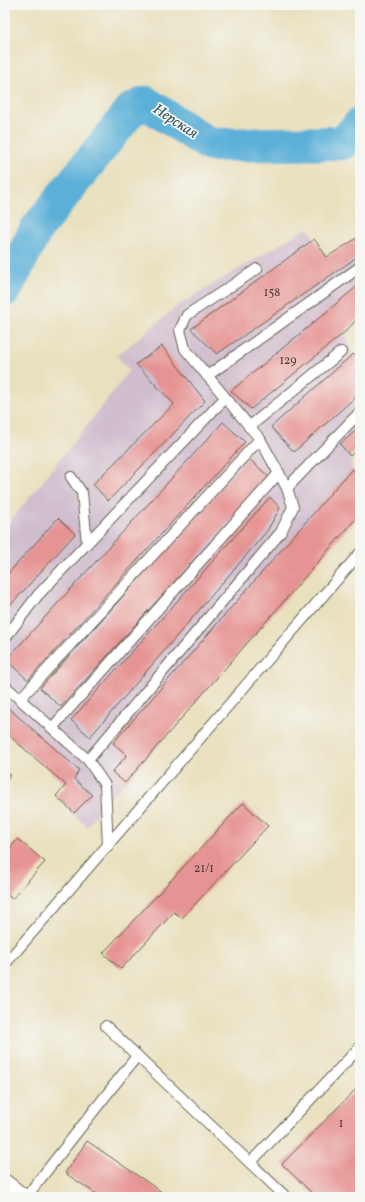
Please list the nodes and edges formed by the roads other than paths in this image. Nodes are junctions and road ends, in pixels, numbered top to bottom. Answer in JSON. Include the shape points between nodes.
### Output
{"nodes":[{"id":1,"x":360,"y":267,"type":"edge"},
{"id":2,"x":257,"y":269,"type":"dead end"},
{"id":3,"x":341,"y":352,"type":"dead end"},
{"id":4,"x":207,"y":376,"type":"junction"},
{"id":5,"x":225,"y":398,"type":"junction"},
{"id":6,"x":360,"y":412,"type":"edge"},
{"id":7,"x":249,"y":428,"type":"junction"},
{"id":8,"x":260,"y":439,"type":"junction"},
{"id":9,"x":279,"y":473,"type":"junction"},
{"id":10,"x":71,"y":478,"type":"dead end"},
{"id":11,"x":287,"y":488,"type":"junction"},
{"id":12,"x":87,"y":543,"type":"junction"},
{"id":13,"x":360,"y":553,"type":"edge"},
{"id":14,"x":5,"y":638,"type":"edge"},
{"id":15,"x":5,"y":686,"type":"edge"},
{"id":16,"x":20,"y":699,"type":"junction"},
{"id":17,"x":52,"y":728,"type":"junction"},
{"id":18,"x":88,"y":760,"type":"junction"},
{"id":19,"x":108,"y":846,"type":"junction"},
{"id":20,"x":5,"y":964,"type":"edge"},
{"id":21,"x":106,"y":1026,"type":"dead end"},
{"id":22,"x":360,"y":1047,"type":"edge"},
{"id":23,"x":136,"y":1056,"type":"junction"},
{"id":24,"x":250,"y":1163,"type":"junction"},
{"id":25,"x":5,"y":1185,"type":"edge"},
{"id":26,"x":20,"y":1197,"type":"edge"},
{"id":27,"x":26,"y":1197,"type":"edge"},
{"id":28,"x":286,"y":1197,"type":"edge"}],
"edges":[{"from":1,"to":4,"type":"lane"},
{"from":2,"to":4,"type":"lane","via":[[187,315],[180,330],[185,349]]},
{"from":3,"to":7,"type":"lane"},
{"from":4,"to":5,"type":"lane"},
{"from":5,"to":7,"type":"lane"},
{"from":5,"to":12,"type":"lane"},
{"from":6,"to":11,"type":"lane"},
{"from":7,"to":8,"type":"lane"},
{"from":8,"to":9,"type":"lane"},
{"from":8,"to":16,"type":"lane"},
{"from":9,"to":11,"type":"lane"},
{"from":9,"to":17,"type":"lane"},
{"from":10,"to":12,"type":"lane","via":[[82,493]]},
{"from":11,"to":18,"type":"lane","via":[[293,507],[281,532]]},
{"from":12,"to":14,"type":"lane","via":[[38,595]]},
{"from":13,"to":19,"type":"lane"},
{"from":15,"to":16,"type":"lane"},
{"from":16,"to":17,"type":"lane"},
{"from":17,"to":18,"type":"lane"},
{"from":18,"to":19,"type":"lane","via":[[105,785]]},
{"from":19,"to":20,"type":"lane"},
{"from":21,"to":23,"type":"lane"},
{"from":22,"to":24,"type":"lane"},
{"from":23,"to":24,"type":"lane"},
{"from":23,"to":27,"type":"lane"},
{"from":24,"to":28,"type":"lane"},
{"from":25,"to":26,"type":"street"}]}
